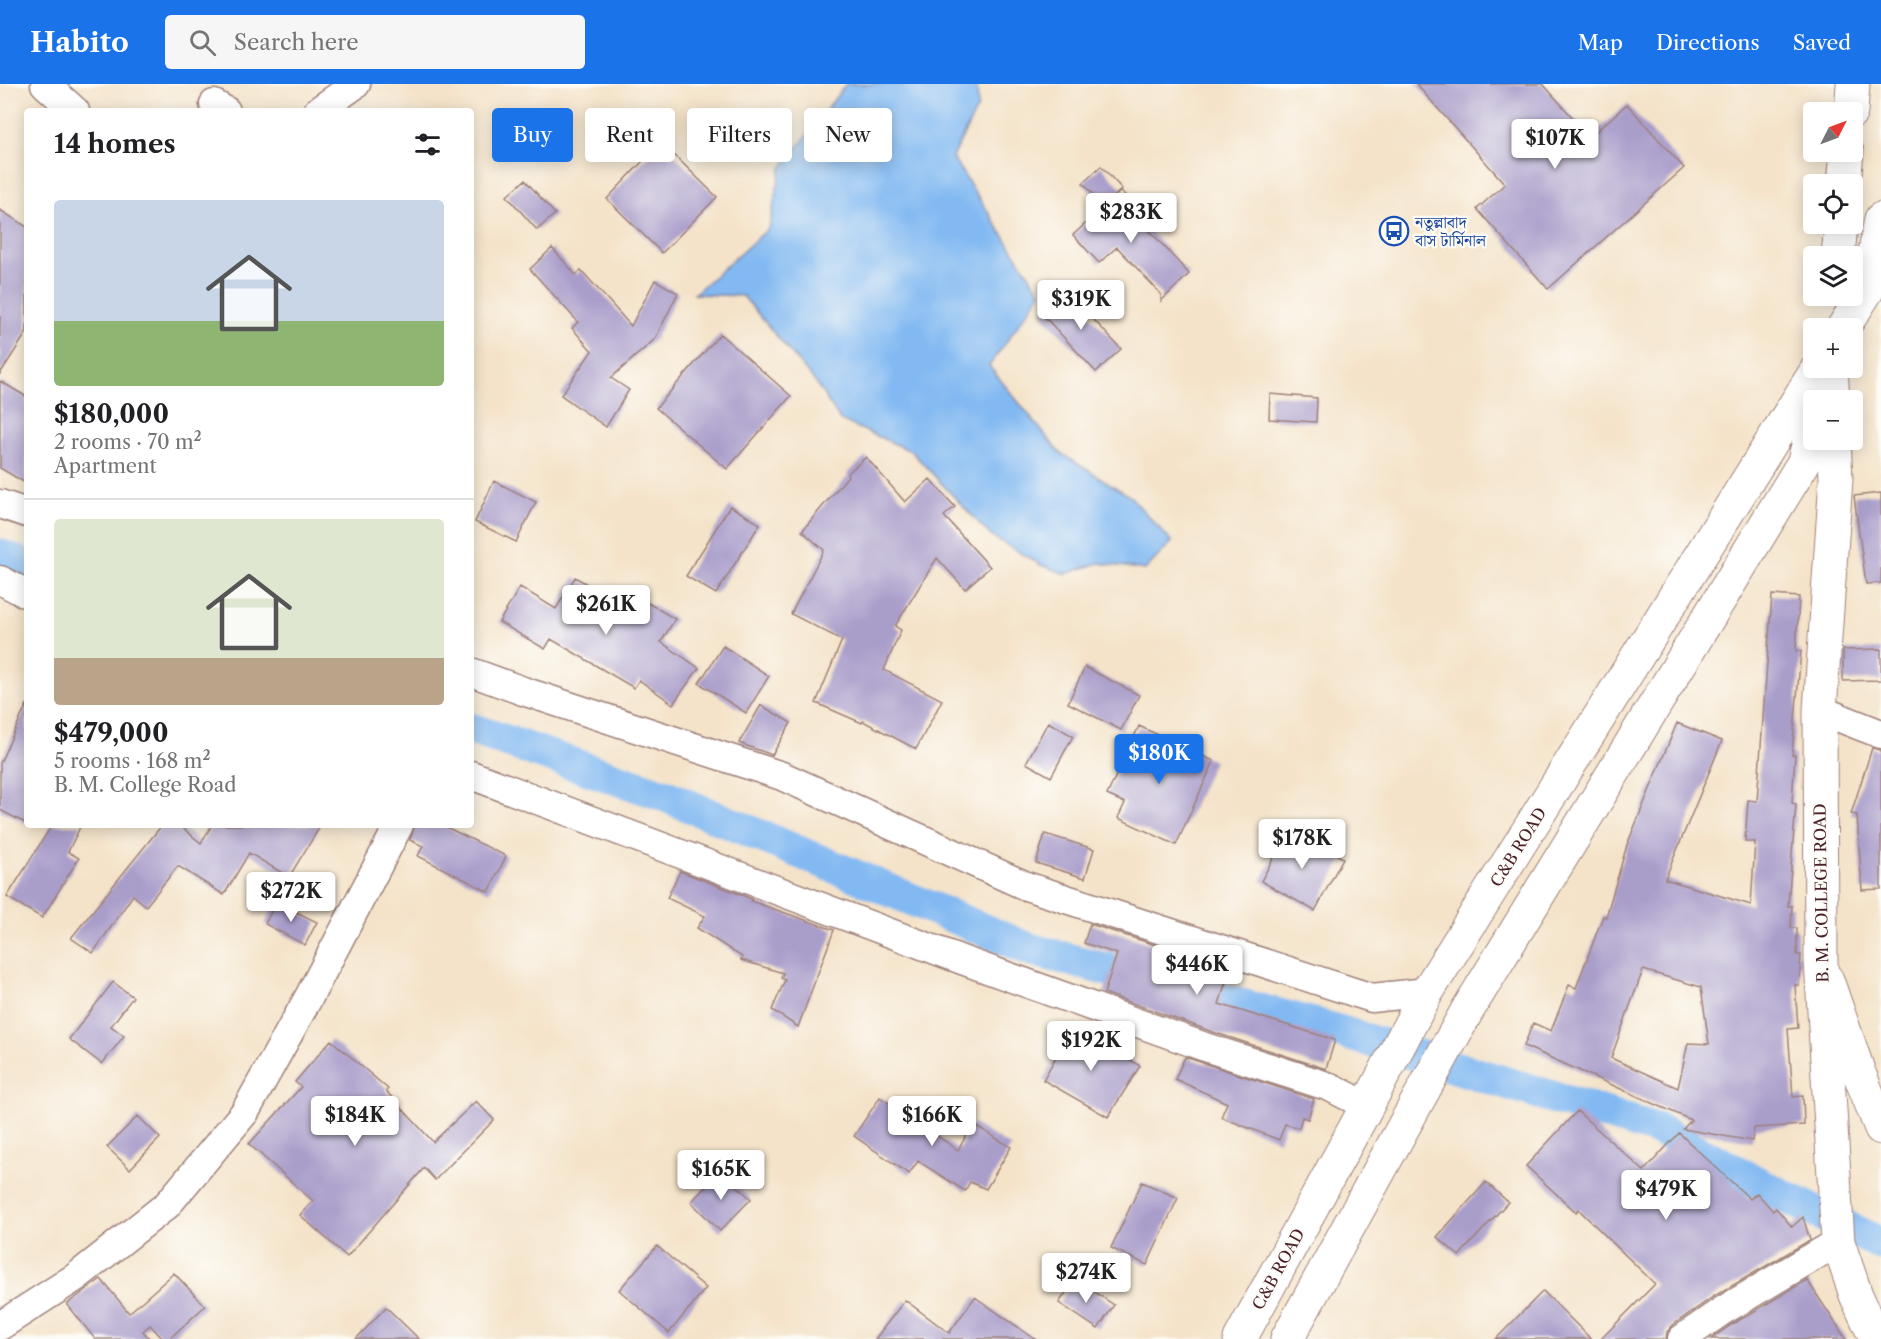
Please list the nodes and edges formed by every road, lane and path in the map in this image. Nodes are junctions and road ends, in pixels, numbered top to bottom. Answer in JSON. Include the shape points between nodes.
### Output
{"nodes":[{"id":1,"x":45,"y":84,"type":"edge"},
{"id":2,"x":356,"y":84,"type":"edge"},
{"id":3,"x":1853,"y":84,"type":"edge"},
{"id":4,"x":1852,"y":102,"type":"edge"},
{"id":5,"x":72,"y":108,"type":"edge"},
{"id":6,"x":322,"y":108,"type":"edge"},
{"id":7,"x":1881,"y":219,"type":"edge"},
{"id":8,"x":1849,"y":318,"type":"edge"},
{"id":9,"x":1812,"y":378,"type":"edge"},
{"id":10,"x":1807,"y":450,"type":"edge"},
{"id":11,"x":1835,"y":450,"type":"edge"},
{"id":12,"x":0,"y":504,"type":"edge"},
{"id":13,"x":24,"y":512,"type":"edge"},
{"id":14,"x":0,"y":580,"type":"edge"},
{"id":15,"x":24,"y":592,"type":"edge"},
{"id":16,"x":474,"y":673,"type":"edge"},
{"id":17,"x":1820,"y":710,"type":"junction"},
{"id":18,"x":1881,"y":734,"type":"edge"},
{"id":19,"x":474,"y":776,"type":"edge"},
{"id":20,"x":397,"y":828,"type":"edge"},
{"id":21,"x":1821,"y":961,"type":"junction"},
{"id":22,"x":1427,"y":992,"type":"junction"},
{"id":23,"x":1367,"y":1106,"type":"junction"},
{"id":24,"x":1881,"y":1128,"type":"edge"},
{"id":25,"x":1838,"y":1242,"type":"junction"},
{"id":26,"x":0,"y":1326,"type":"edge"},
{"id":27,"x":1240,"y":1339,"type":"edge"},
{"id":28,"x":1287,"y":1339,"type":"edge"},
{"id":29,"x":1682,"y":1339,"type":"edge"},
{"id":30,"x":1876,"y":1339,"type":"edge"}],
"edges":[{"from":1,"to":5,"type":"street"},
{"from":2,"to":6,"type":"street"},
{"from":3,"to":4,"type":"main road"},
{"from":7,"to":8,"type":"main road","via":[[1868,289]]},
{"from":9,"to":22,"type":"main road","name":"C&B ROAD"},
{"from":10,"to":28,"type":"main road","via":[[1804,462],[1467,1011]]},
{"from":11,"to":17,"type":"main road","name":"B. M. COLLEGE ROAD","via":[[1836,479]]},
{"from":12,"to":13,"type":"street"},
{"from":14,"to":15,"type":"street"},
{"from":16,"to":22,"type":"street","via":[[782,776],[1026,886],[1372,998]]},
{"from":17,"to":18,"type":"street"},
{"from":17,"to":21,"type":"main road","name":"B. M. COLLEGE ROAD"},
{"from":19,"to":23,"type":"street","via":[[984,968],[1330,1087]]},
{"from":20,"to":26,"type":"street","via":[[245,1112],[167,1205],[76,1277]]},
{"from":21,"to":24,"type":"main road"},
{"from":21,"to":25,"type":"main road","name":"B. M. COLLEGE ROAD"},
{"from":22,"to":23,"type":"main road","name":"C&B ROAD"},
{"from":23,"to":27,"type":"main road","name":"C&B ROAD"},
{"from":25,"to":29,"type":"street"},
{"from":25,"to":30,"type":"main road","name":"B. M. COLLEGE ROAD"}]}
